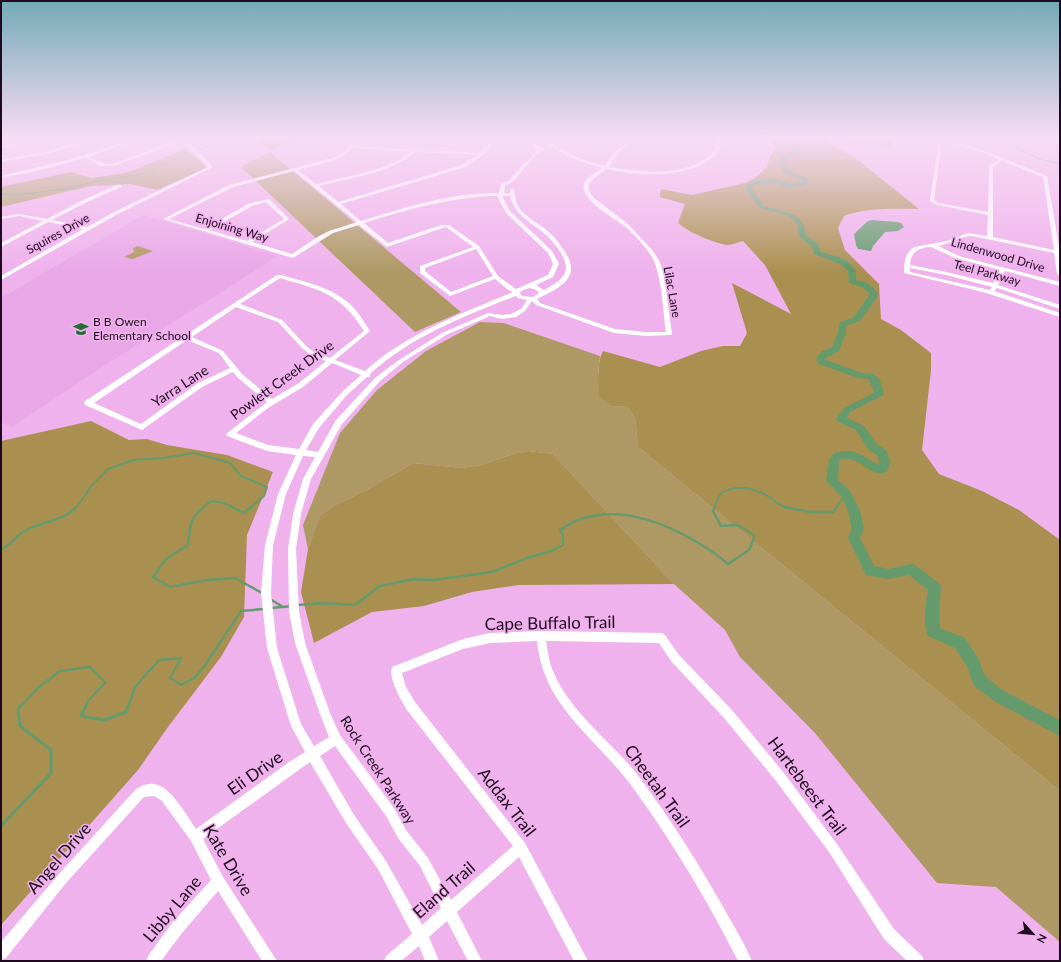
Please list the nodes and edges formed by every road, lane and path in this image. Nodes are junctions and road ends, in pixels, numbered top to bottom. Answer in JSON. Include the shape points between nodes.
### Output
{"nodes":[{"id":1,"x":180,"y":182,"type":"edge"},
{"id":2,"x":246,"y":182,"type":"edge"},
{"id":3,"x":310,"y":182,"type":"edge"},
{"id":4,"x":330,"y":182,"type":"edge"},
{"id":5,"x":411,"y":182,"type":"edge"},
{"id":6,"x":510,"y":182,"type":"joint"},
{"id":7,"x":588,"y":182,"type":"edge"},
{"id":8,"x":934,"y":182,"type":"edge"},
{"id":9,"x":991,"y":182,"type":"edge"},
{"id":10,"x":1046,"y":182,"type":"edge"},
{"id":11,"x":119,"y":186,"type":"dead end"},
{"id":12,"x":315,"y":186,"type":"junction"},
{"id":13,"x":500,"y":194,"type":"junction"},
{"id":14,"x":512,"y":195,"type":"junction"},
{"id":15,"x":337,"y":204,"type":"junction"},
{"id":16,"x":990,"y":214,"type":"junction"},
{"id":17,"x":1,"y":218,"type":"edge"},
{"id":18,"x":48,"y":221,"type":"junction"},
{"id":19,"x":361,"y":223,"type":"junction"},
{"id":20,"x":88,"y":229,"type":"junction"},
{"id":21,"x":205,"y":230,"type":"junction"},
{"id":22,"x":990,"y":238,"type":"junction"},
{"id":23,"x":247,"y":243,"type":"junction"},
{"id":24,"x":1,"y":245,"type":"edge"},
{"id":25,"x":932,"y":245,"type":"junction"},
{"id":26,"x":477,"y":247,"type":"junction"},
{"id":27,"x":1057,"y":252,"type":"junction"},
{"id":28,"x":907,"y":266,"type":"junction"},
{"id":29,"x":1003,"y":269,"type":"junction"},
{"id":30,"x":1060,"y":273,"type":"edge"},
{"id":31,"x":496,"y":277,"type":"junction"},
{"id":32,"x":1,"y":278,"type":"edge"},
{"id":33,"x":504,"y":283,"type":"junction"},
{"id":34,"x":1060,"y":284,"type":"edge"},
{"id":35,"x":528,"y":286,"type":"junction"},
{"id":36,"x":995,"y":286,"type":"junction"},
{"id":37,"x":517,"y":292,"type":"junction"},
{"id":38,"x":992,"y":292,"type":"junction"},
{"id":39,"x":541,"y":295,"type":"junction"},
{"id":40,"x":531,"y":300,"type":"junction"},
{"id":41,"x":236,"y":305,"type":"junction"},
{"id":42,"x":484,"y":306,"type":"junction"},
{"id":43,"x":549,"y":307,"type":"junction"},
{"id":44,"x":1060,"y":307,"type":"edge"},
{"id":45,"x":490,"y":314,"type":"junction"},
{"id":46,"x":1060,"y":315,"type":"edge"},
{"id":47,"x":460,"y":316,"type":"junction"},
{"id":48,"x":467,"y":322,"type":"junction"},
{"id":49,"x":186,"y":337,"type":"junction"},
{"id":50,"x":331,"y":361,"type":"junction"},
{"id":51,"x":234,"y":369,"type":"junction"},
{"id":52,"x":365,"y":374,"type":"junction"},
{"id":53,"x":378,"y":380,"type":"junction"},
{"id":54,"x":271,"y":402,"type":"junction"},
{"id":55,"x":301,"y":452,"type":"junction"},
{"id":56,"x":320,"y":455,"type":"junction"},
{"id":57,"x":541,"y":636,"type":"junction"},
{"id":58,"x":662,"y":638,"type":"joint"},
{"id":59,"x":396,"y":670,"type":"joint"},
{"id":60,"x":336,"y":738,"type":"junction"},
{"id":61,"x":313,"y":754,"type":"junction"},
{"id":62,"x":146,"y":790,"type":"joint"},
{"id":63,"x":195,"y":837,"type":"junction"},
{"id":64,"x":521,"y":847,"type":"junction"},
{"id":65,"x":219,"y":881,"type":"junction"},
{"id":66,"x":449,"y":909,"type":"junction"},
{"id":67,"x":420,"y":934,"type":"junction"},
{"id":68,"x":1,"y":953,"type":"edge"},
{"id":69,"x":153,"y":961,"type":"edge"},
{"id":70,"x":270,"y":961,"type":"edge"},
{"id":71,"x":391,"y":961,"type":"edge"},
{"id":72,"x":432,"y":961,"type":"edge"},
{"id":73,"x":475,"y":961,"type":"edge"},
{"id":74,"x":581,"y":961,"type":"edge"},
{"id":75,"x":746,"y":961,"type":"edge"},
{"id":76,"x":917,"y":961,"type":"edge"}],
"edges":[{"from":1,"to":20,"type":"street","name":"Squires Drive"},
{"from":2,"to":21,"type":"street","name":"Enjoining Way","via":[[231,186],[165,219]]},
{"from":3,"to":12,"type":"street"},
{"from":4,"to":12,"type":"street"},
{"from":5,"to":15,"type":"street"},
{"from":6,"to":13,"type":"street","via":[[503,185]]},
{"from":6,"to":14,"type":"street"},
{"from":7,"to":43,"type":"street","name":"Lilac Lane","via":[[587,195],[626,225],[656,260],[661,274],[669,334],[614,331]]},
{"from":8,"to":16,"type":"street","via":[[932,199],[937,204]]},
{"from":9,"to":16,"type":"street"},
{"from":10,"to":27,"type":"street"},
{"from":11,"to":18,"type":"street"},
{"from":12,"to":15,"type":"street"},
{"from":13,"to":14,"type":"street"},
{"from":13,"to":19,"type":"street","via":[[438,200]]},
{"from":13,"to":35,"type":"street","via":[[500,201],[509,215],[539,239],[555,261],[554,274],[543,282]]},
{"from":14,"to":39,"type":"street","via":[[521,212],[548,233],[569,260],[568,275],[561,283]]},
{"from":15,"to":19,"type":"street"},
{"from":16,"to":22,"type":"street"},
{"from":17,"to":18,"type":"street","via":[[14,215]]},
{"from":18,"to":20,"type":"street"},
{"from":18,"to":24,"type":"street"},
{"from":19,"to":23,"type":"street","name":"Enjoining Way","via":[[321,237],[293,256]]},
{"from":19,"to":26,"type":"street","via":[[387,244],[447,226]]},
{"from":20,"to":32,"type":"street","name":"Squires Drive"},
{"from":21,"to":23,"type":"street","name":"Enjoining Way"},
{"from":21,"to":23,"type":"street","via":[[250,205],[267,200],[287,219]]},
{"from":22,"to":25,"type":"street","via":[[965,234],[955,240]]},
{"from":22,"to":27,"type":"street"},
{"from":25,"to":28,"type":"street","via":[[916,248],[910,253],[907,257]]},
{"from":25,"to":29,"type":"street","name":"Lindenwood Drive","via":[[957,257]]},
{"from":26,"to":31,"type":"street"},
{"from":26,"to":31,"type":"street","via":[[422,268],[422,272],[450,294]]},
{"from":27,"to":30,"type":"street"},
{"from":28,"to":36,"type":"street","name":"Teel Parkway"},
{"from":28,"to":38,"type":"street","name":"Teel Parkway","via":[[907,273]]},
{"from":29,"to":34,"type":"street","name":"Lindenwood Drive"},
{"from":29,"to":36,"type":"street"},
{"from":31,"to":33,"type":"street"},
{"from":33,"to":35,"type":"street"},
{"from":33,"to":37,"type":"street"},
{"from":35,"to":37,"type":"street"},
{"from":35,"to":39,"type":"street","via":[[539,288],[542,291]]},
{"from":36,"to":38,"type":"street"},
{"from":36,"to":44,"type":"street","name":"Teel Parkway"},
{"from":37,"to":40,"type":"street","via":[[522,298]]},
{"from":37,"to":42,"type":"street"},
{"from":38,"to":46,"type":"street","name":"Teel Parkway"},
{"from":39,"to":40,"type":"street"},
{"from":39,"to":43,"type":"street"},
{"from":40,"to":43,"type":"street"},
{"from":40,"to":45,"type":"street","name":"Rock Creek Parkway","via":[[514,317]]},
{"from":41,"to":49,"type":"street"},
{"from":41,"to":50,"type":"street","via":[[280,321],[307,350]]},
{"from":41,"to":50,"type":"street","name":"Powlett Creek Drive","via":[[279,276],[326,290],[337,296],[358,316],[368,331]]},
{"from":42,"to":45,"type":"street"},
{"from":42,"to":47,"type":"street"},
{"from":45,"to":48,"type":"street","name":"Rock Creek Parkway"},
{"from":47,"to":48,"type":"street"},
{"from":47,"to":52,"type":"street","via":[[409,342]]},
{"from":48,"to":53,"type":"street","name":"Rock Creek Parkway","via":[[419,349]]},
{"from":49,"to":51,"type":"street","via":[[219,351],[226,356]]},
{"from":49,"to":51,"type":"street","name":"Yarra Lane","via":[[88,403],[142,427],[200,385]]},
{"from":50,"to":52,"type":"street"},
{"from":50,"to":54,"type":"street","name":"Powlett Creek Drive","via":[[297,388]]},
{"from":51,"to":54,"type":"street","via":[[242,379]]},
{"from":52,"to":53,"type":"street"},
{"from":52,"to":55,"type":"street","via":[[325,416]]},
{"from":53,"to":56,"type":"street","name":"Rock Creek Parkway","via":[[339,422]]},
{"from":54,"to":55,"type":"street","name":"Powlett Creek Drive","via":[[230,434],[264,448]]},
{"from":55,"to":56,"type":"street"},
{"from":55,"to":61,"type":"street","via":[[282,494],[269,545],[266,593],[272,648],[296,726]]},
{"from":56,"to":60,"type":"street","name":"Rock Creek Parkway","via":[[308,479],[297,514],[292,549],[294,611],[300,643],[324,714]]},
{"from":57,"to":58,"type":"street","name":"Cape Buffalo Trail"},
{"from":57,"to":59,"type":"street","name":"Cape Buffalo Trail","via":[[480,639]]},
{"from":57,"to":75,"type":"street","name":"Cheetah Trail","via":[[544,660],[558,693],[622,764],[655,808],[694,869]]},
{"from":58,"to":76,"type":"street","name":"Hartebeest Trail","via":[[676,658],[728,714],[780,777],[829,842],[889,934]]},
{"from":59,"to":64,"type":"street","name":"Addax Trail","via":[[401,689],[411,706]]},
{"from":60,"to":61,"type":"street","name":"Eli Drive"},
{"from":60,"to":66,"type":"street","name":"Rock Creek Parkway","via":[[424,862]]},
{"from":61,"to":63,"type":"street","name":"Eli Drive"},
{"from":61,"to":67,"type":"street","via":[[350,819],[382,865]]},
{"from":62,"to":63,"type":"street","name":"Kate Drive","via":[[155,790],[166,797]]},
{"from":62,"to":68,"type":"street","name":"Angel Drive","via":[[140,793],[62,879]]},
{"from":63,"to":65,"type":"street","name":"Kate Drive"},
{"from":64,"to":66,"type":"street","name":"Eland Trail"},
{"from":64,"to":74,"type":"street","name":"Addax Trail"},
{"from":65,"to":69,"type":"street","name":"Libby Lane","via":[[177,928]]},
{"from":65,"to":70,"type":"street","name":"Kate Drive"},
{"from":66,"to":67,"type":"street","name":"Eland Trail"},
{"from":66,"to":73,"type":"street","name":"Rock Creek Parkway"},
{"from":67,"to":71,"type":"street","name":"Eland Trail"},
{"from":67,"to":72,"type":"street"}]}
